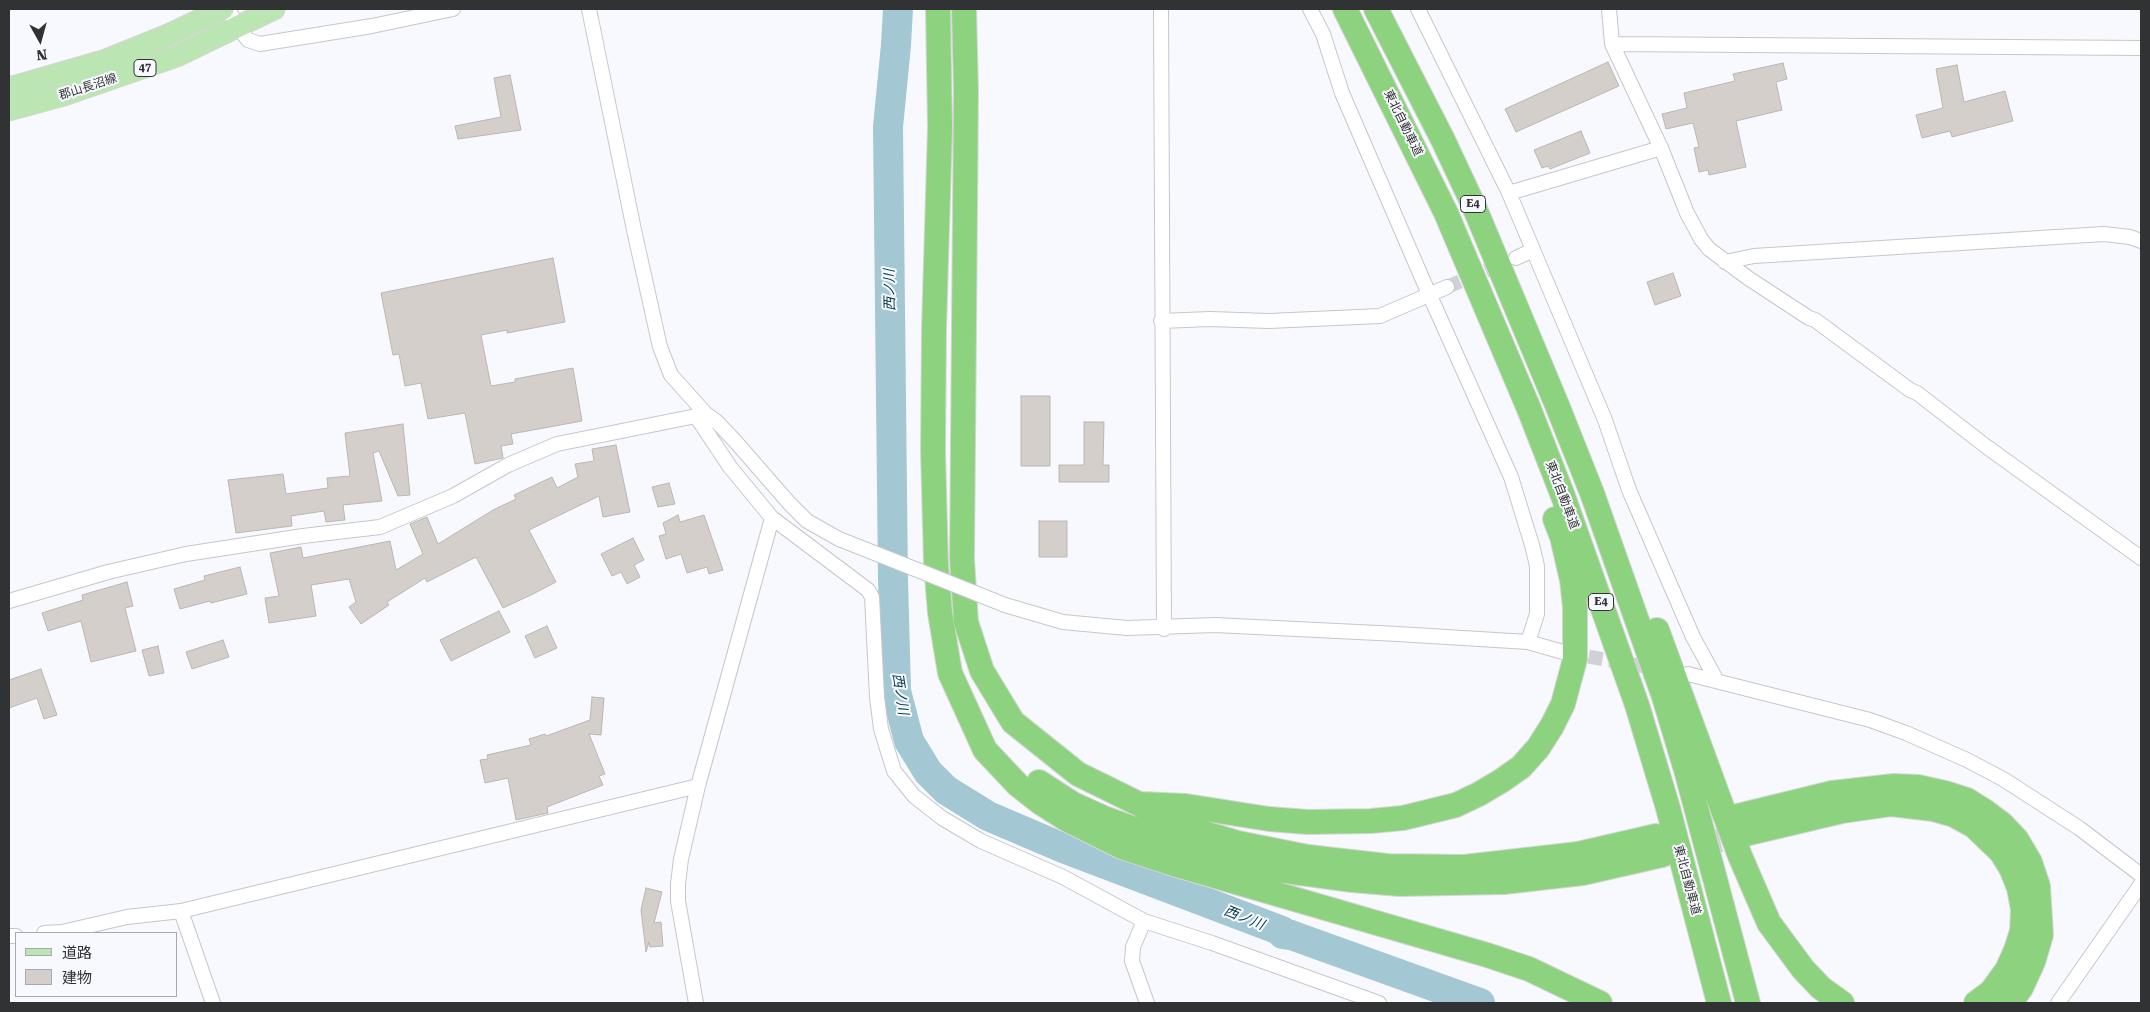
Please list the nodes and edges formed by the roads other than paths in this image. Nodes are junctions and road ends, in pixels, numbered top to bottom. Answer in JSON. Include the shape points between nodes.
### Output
{"nodes":[{"id":1,"x":223,"y":9,"type":"edge"},
{"id":2,"x":274,"y":9,"type":"edge"},
{"id":3,"x":454,"y":9,"type":"edge"},
{"id":4,"x":589,"y":9,"type":"edge"},
{"id":5,"x":938,"y":9,"type":"edge"},
{"id":6,"x":964,"y":9,"type":"edge"},
{"id":7,"x":1161,"y":9,"type":"edge"},
{"id":8,"x":1310,"y":9,"type":"edge"},
{"id":9,"x":1345,"y":9,"type":"edge"},
{"id":10,"x":1376,"y":9,"type":"edge"},
{"id":11,"x":1418,"y":9,"type":"edge"},
{"id":12,"x":1609,"y":9,"type":"edge"},
{"id":13,"x":233,"y":18,"type":"edge"},
{"id":14,"x":1612,"y":44,"type":"junction"},
{"id":15,"x":2141,"y":48,"type":"edge"},
{"id":16,"x":9,"y":88,"type":"edge"},
{"id":17,"x":9,"y":110,"type":"edge"},
{"id":18,"x":1662,"y":148,"type":"junction"},
{"id":19,"x":1509,"y":193,"type":"junction"},
{"id":20,"x":1446,"y":213,"type":"junction"},
{"id":21,"x":2141,"y":241,"type":"edge"},
{"id":22,"x":1533,"y":250,"type":"junction"},
{"id":23,"x":1516,"y":258,"type":"tunnel mouth"},
{"id":24,"x":1726,"y":262,"type":"junction"},
{"id":25,"x":1447,"y":287,"type":"tunnel mouth"},
{"id":26,"x":1430,"y":296,"type":"junction"},
{"id":27,"x":1161,"y":320,"type":"junction"},
{"id":28,"x":1557,"y":405,"type":"junction"},
{"id":29,"x":701,"y":415,"type":"junction"},
{"id":30,"x":772,"y":518,"type":"junction"},
{"id":31,"x":2141,"y":558,"type":"edge"},
{"id":32,"x":9,"y":601,"type":"edge"},
{"id":33,"x":1164,"y":629,"type":"junction"},
{"id":34,"x":1528,"y":642,"type":"junction"},
{"id":35,"x":1563,"y":652,"type":"tunnel mouth"},
{"id":36,"x":1688,"y":674,"type":"dead end"},
{"id":37,"x":1717,"y":681,"type":"junction"},
{"id":38,"x":972,"y":725,"type":"junction"},
{"id":39,"x":698,"y":786,"type":"junction"},
{"id":40,"x":1139,"y":804,"type":"junction"},
{"id":41,"x":2141,"y":875,"type":"edge"},
{"id":42,"x":2141,"y":884,"type":"edge"},
{"id":43,"x":181,"y":911,"type":"junction"},
{"id":44,"x":1144,"y":921,"type":"junction"},
{"id":45,"x":62,"y":932,"type":"edge"},
{"id":46,"x":213,"y":1003,"type":"edge"},
{"id":47,"x":696,"y":1003,"type":"edge"},
{"id":48,"x":1147,"y":1003,"type":"edge"},
{"id":49,"x":1379,"y":1003,"type":"edge"},
{"id":50,"x":1600,"y":1003,"type":"edge"},
{"id":51,"x":1719,"y":1003,"type":"edge"},
{"id":52,"x":1748,"y":1003,"type":"edge"},
{"id":53,"x":1842,"y":1003,"type":"edge"},
{"id":54,"x":1976,"y":1003,"type":"edge"},
{"id":55,"x":2010,"y":1003,"type":"edge"},
{"id":56,"x":2058,"y":1003,"type":"edge"}],
"edges":[{"from":1,"to":16,"type":"main road","name":"郡山長沼線","number":"47","via":[[106,60]]},
{"from":2,"to":13,"type":"main road","name":"郡山長沼線","number":"47"},
{"from":3,"to":13,"type":"street","via":[[260,44],[248,40]]},
{"from":4,"to":29,"type":"street","via":[[664,359],[671,375]]},
{"from":5,"to":38,"type":"highway","via":[[940,127],[933,442],[936,564],[950,673]]},
{"from":6,"to":40,"type":"highway","via":[[962,559],[966,622],[982,672],[1013,722],[1078,774]]},
{"from":7,"to":27,"type":"street"},
{"from":8,"to":26,"type":"street","via":[[1323,34],[1342,93]]},
{"from":9,"to":20,"type":"highway","name":"東北自動車道","number":"E4"},
{"from":10,"to":28,"type":"highway","number":"E4","via":[[1444,140]]},
{"from":11,"to":19,"type":"street"},
{"from":12,"to":14,"type":"street"},
{"from":13,"to":17,"type":"main road","name":"郡山長沼線","number":"47","via":[[177,56]]},
{"from":14,"to":15,"type":"street"},
{"from":14,"to":18,"type":"street"},
{"from":18,"to":19,"type":"street"},
{"from":18,"to":24,"type":"street","via":[[1693,225],[1709,249]]},
{"from":19,"to":22,"type":"street"},
{"from":20,"to":40,"type":"highway","via":[[1562,537],[1572,580],[1575,659],[1566,697],[1552,726],[1521,767],[1501,781],[1456,804],[1403,818],[1308,822],[1186,806]]},
{"from":20,"to":51,"type":"highway","name":"東北自動車道","number":"E4","via":[[1529,409],[1610,626],[1668,808]]},
{"from":21,"to":24,"type":"street","via":[[2104,234],[1754,256]]},
{"from":22,"to":23,"type":"street"},
{"from":22,"to":37,"type":"street","via":[[1605,420],[1629,490],[1693,637]]},
{"from":24,"to":31,"type":"street","via":[[1815,320]]},
{"from":25,"to":26,"type":"street"},
{"from":26,"to":27,"type":"street","via":[[1380,316],[1269,321]]},
{"from":26,"to":34,"type":"street","via":[[1511,477],[1532,546],[1538,586],[1537,614]]},
{"from":27,"to":33,"type":"street"},
{"from":28,"to":52,"type":"highway","number":"E4","via":[[1592,493],[1664,697]]},
{"from":28,"to":53,"type":"highway","via":[[1599,489],[1643,592],[1740,856],[1769,923],[1803,969]]},
{"from":29,"to":30,"type":"street","via":[[730,467]]},
{"from":29,"to":32,"type":"street","via":[[557,444],[453,496],[380,527],[186,554],[108,572]]},
{"from":29,"to":33,"type":"street","bridge":true,"via":[[716,421],[807,522],[839,539],[1005,605],[1063,622]]},
{"from":30,"to":39,"type":"street"},
{"from":30,"to":44,"type":"street","via":[[868,590],[872,597],[880,729],[894,771],[914,796],[942,818],[981,841],[1063,877]]},
{"from":33,"to":34,"type":"street","via":[[1215,625]]},
{"from":34,"to":35,"type":"street"},
{"from":36,"to":37,"type":"street"},
{"from":37,"to":41,"type":"street","via":[[1870,720],[1966,760],[2003,779],[2079,828]]},
{"from":38,"to":40,"type":"highway","via":[[1023,770],[1073,804],[1185,847],[1271,869],[1400,884],[1470,884],[1583,873],[1659,846],[1464,867],[1386,866],[1308,857],[1238,842],[1167,822]]},
{"from":38,"to":50,"type":"highway","via":[[984,750],[1018,785],[1066,820],[1122,847],[1487,955],[1529,969]]},
{"from":39,"to":43,"type":"street"},
{"from":39,"to":47,"type":"street","via":[[678,884],[680,920]]},
{"from":42,"to":56,"type":"street"},
{"from":43,"to":45,"type":"street","via":[[127,917]]},
{"from":43,"to":46,"type":"street"},
{"from":44,"to":48,"type":"street","via":[[1133,947],[1132,962]]},
{"from":44,"to":49,"type":"street"},
{"from":54,"to":55,"type":"highway","via":[[1991,992],[2007,970],[2022,931],[2023,909],[2011,868],[2001,852],[1974,826],[1954,815],[1933,809],[1891,804],[1741,825],[1832,793],[1894,786],[1946,793],[1967,800],[1986,812],[2017,840],[2030,862],[2038,886],[2041,935],[2034,962]]}]}
